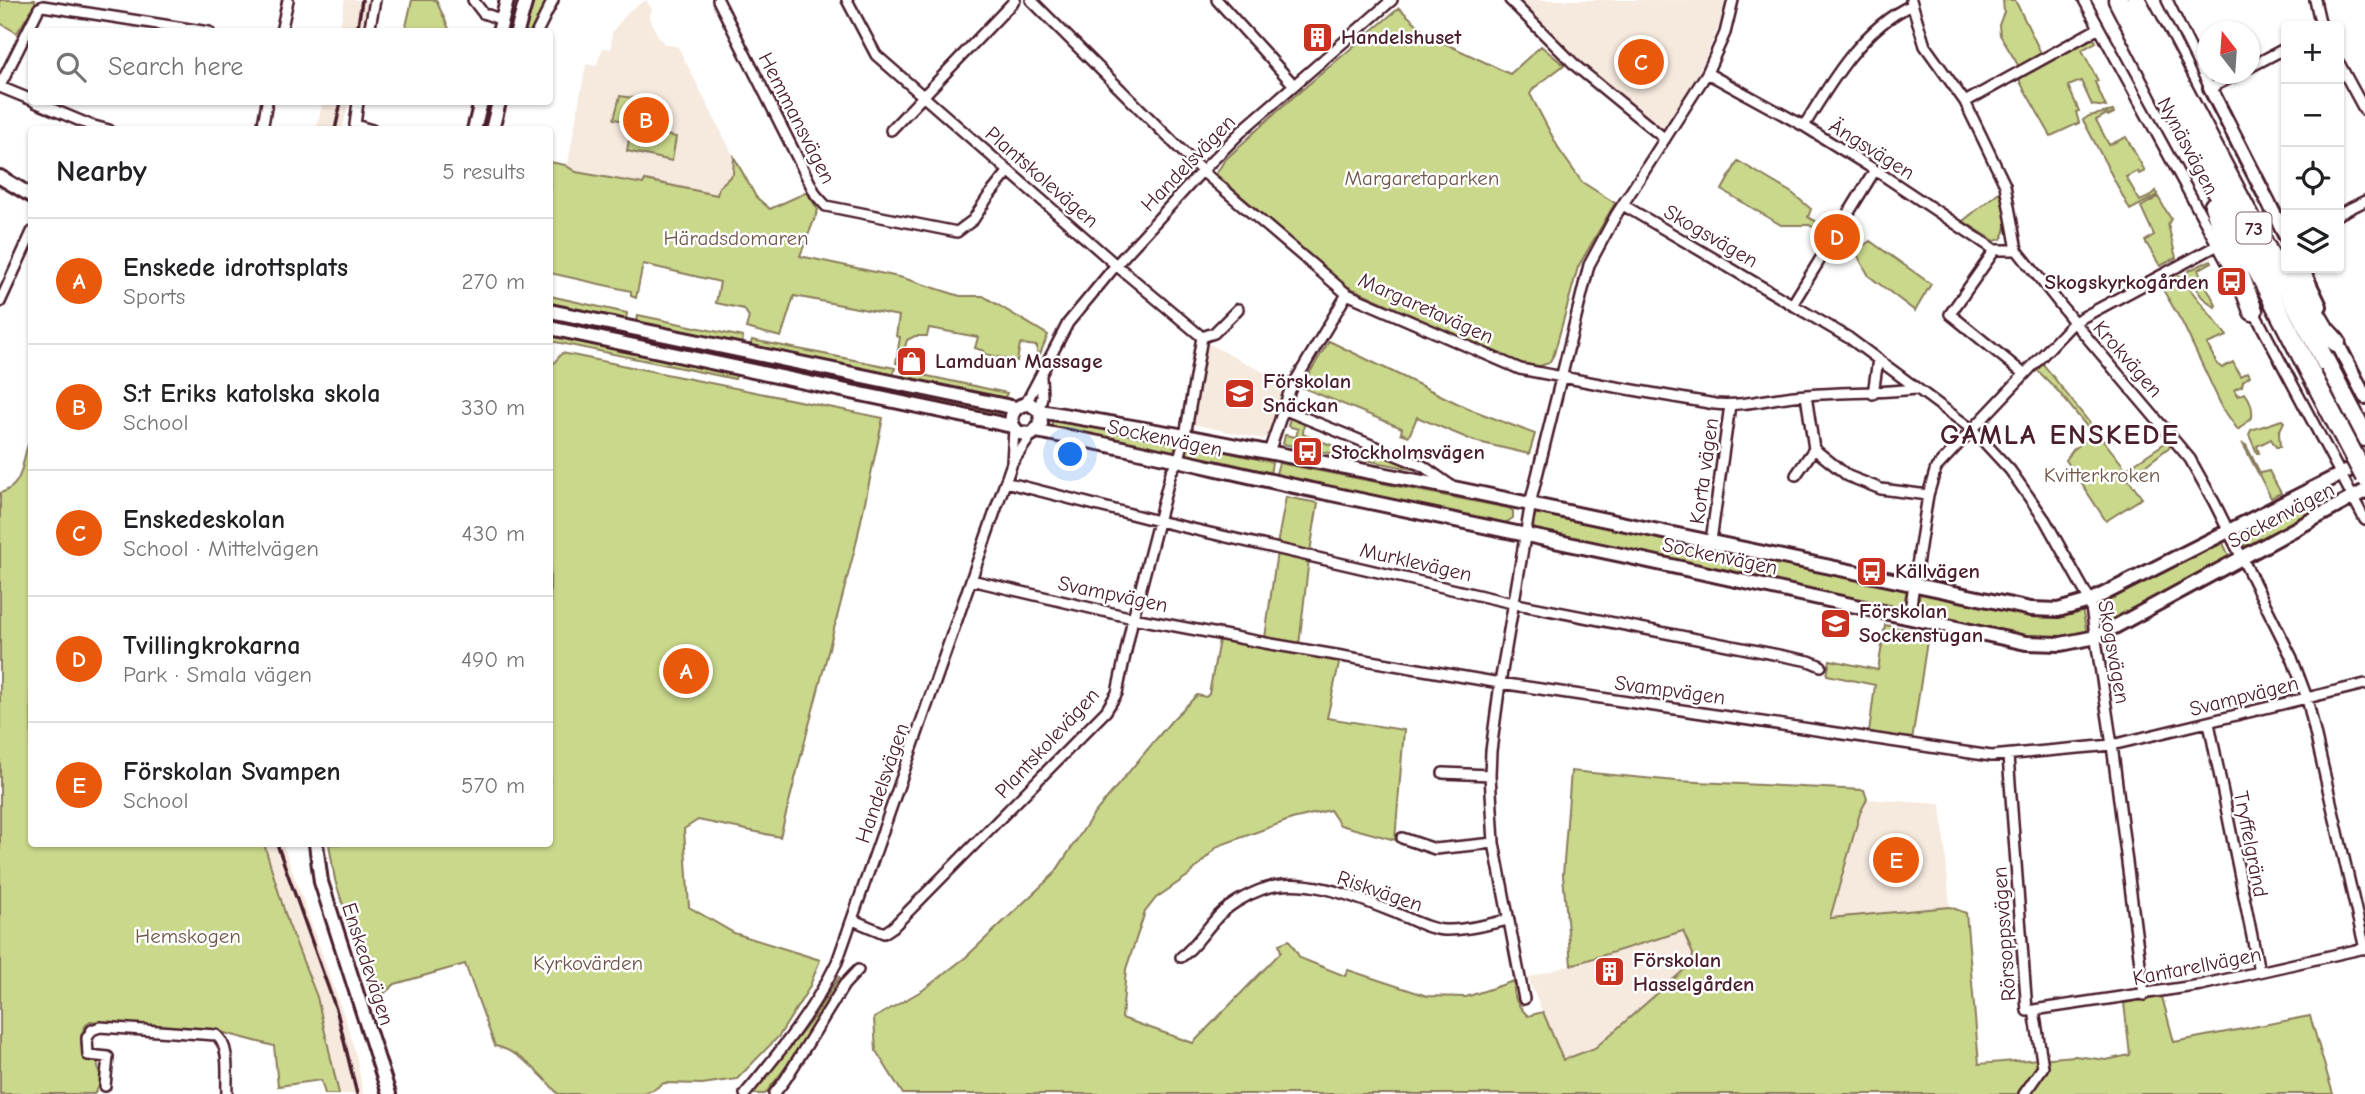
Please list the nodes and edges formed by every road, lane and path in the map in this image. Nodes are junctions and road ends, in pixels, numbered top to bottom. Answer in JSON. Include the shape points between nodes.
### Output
{"nodes":[{"id":1,"x":288,"y":0,"type":"edge"},
{"id":2,"x":375,"y":0,"type":"edge"},
{"id":3,"x":473,"y":0,"type":"edge"},
{"id":4,"x":507,"y":0,"type":"edge"},
{"id":5,"x":526,"y":0,"type":"edge"},
{"id":6,"x":553,"y":0,"type":"edge"},
{"id":7,"x":719,"y":0,"type":"edge"},
{"id":8,"x":847,"y":0,"type":"edge"},
{"id":9,"x":1015,"y":0,"type":"edge"},
{"id":10,"x":1031,"y":0,"type":"edge"},
{"id":11,"x":1217,"y":0,"type":"edge"},
{"id":12,"x":1392,"y":0,"type":"edge"},
{"id":13,"x":1510,"y":0,"type":"edge"},
{"id":14,"x":1733,"y":0,"type":"edge"},
{"id":15,"x":2084,"y":0,"type":"edge"},
{"id":16,"x":2118,"y":0,"type":"edge"},
{"id":17,"x":2136,"y":0,"type":"edge"},
{"id":18,"x":2167,"y":0,"type":"edge"},
{"id":19,"x":2315,"y":0,"type":"edge"},
{"id":20,"x":1911,"y":3,"type":"edge"},
{"id":21,"x":2319,"y":21,"type":"edge"},
{"id":22,"x":500,"y":26,"type":"edge"},
{"id":23,"x":29,"y":28,"type":"edge"},
{"id":24,"x":183,"y":28,"type":"edge"},
{"id":25,"x":282,"y":28,"type":"edge"},
{"id":26,"x":370,"y":28,"type":"edge"},
{"id":27,"x":518,"y":28,"type":"edge"},
{"id":28,"x":539,"y":28,"type":"edge"},
{"id":29,"x":2099,"y":28,"type":"junction"},
{"id":30,"x":28,"y":30,"type":"edge"},
{"id":31,"x":2281,"y":51,"type":"edge"},
{"id":32,"x":2260,"y":61,"type":"edge"},
{"id":33,"x":1707,"y":73,"type":"junction"},
{"id":34,"x":2344,"y":73,"type":"edge"},
{"id":35,"x":1293,"y":84,"type":"junction"},
{"id":36,"x":2218,"y":84,"type":"edge"},
{"id":37,"x":0,"y":86,"type":"edge"},
{"id":38,"x":2210,"y":88,"type":"junction"},
{"id":39,"x":2182,"y":90,"type":"junction"},
{"id":40,"x":922,"y":96,"type":"junction"},
{"id":41,"x":28,"y":99,"type":"edge"},
{"id":42,"x":1965,"y":102,"type":"junction"},
{"id":43,"x":42,"y":105,"type":"edge"},
{"id":44,"x":266,"y":105,"type":"edge"},
{"id":45,"x":358,"y":105,"type":"edge"},
{"id":46,"x":480,"y":105,"type":"edge"},
{"id":47,"x":498,"y":105,"type":"edge"},
{"id":48,"x":2365,"y":111,"type":"edge"},
{"id":49,"x":94,"y":126,"type":"edge"},
{"id":50,"x":263,"y":126,"type":"edge"},
{"id":51,"x":358,"y":126,"type":"edge"},
{"id":52,"x":475,"y":126,"type":"edge"},
{"id":53,"x":493,"y":126,"type":"edge"},
{"id":54,"x":1804,"y":126,"type":"junction"},
{"id":55,"x":891,"y":130,"type":"dead end"},
{"id":56,"x":2186,"y":130,"type":"junction"},
{"id":57,"x":1665,"y":139,"type":"junction"},
{"id":58,"x":1875,"y":170,"type":"junction"},
{"id":59,"x":1009,"y":171,"type":"junction"},
{"id":60,"x":1202,"y":171,"type":"junction"},
{"id":61,"x":0,"y":177,"type":"edge"},
{"id":62,"x":28,"y":194,"type":"edge"},
{"id":63,"x":2365,"y":201,"type":"edge"},
{"id":64,"x":1623,"y":205,"type":"junction"},
{"id":65,"x":2344,"y":212,"type":"edge"},
{"id":66,"x":2281,"y":227,"type":"edge"},
{"id":67,"x":28,"y":240,"type":"edge"},
{"id":68,"x":2216,"y":246,"type":"junction"},
{"id":69,"x":1995,"y":250,"type":"junction"},
{"id":70,"x":2017,"y":250,"type":"junction"},
{"id":71,"x":2281,"y":253,"type":"edge"},
{"id":72,"x":1116,"y":265,"type":"junction"},
{"id":73,"x":2292,"y":273,"type":"edge"},
{"id":74,"x":2304,"y":273,"type":"edge"},
{"id":75,"x":2,"y":290,"type":"edge"},
{"id":76,"x":1347,"y":294,"type":"junction"},
{"id":77,"x":0,"y":302,"type":"edge"},
{"id":78,"x":1791,"y":305,"type":"junction"},
{"id":79,"x":1238,"y":309,"type":"dead end"},
{"id":80,"x":2253,"y":311,"type":"junction"},
{"id":81,"x":553,"y":312,"type":"edge"},
{"id":82,"x":2074,"y":322,"type":"junction"},
{"id":83,"x":553,"y":329,"type":"edge"},
{"id":84,"x":1202,"y":337,"type":"junction"},
{"id":85,"x":2336,"y":342,"type":"junction"},
{"id":86,"x":1878,"y":359,"type":"junction"},
{"id":87,"x":2024,"y":374,"type":"junction"},
{"id":88,"x":1041,"y":377,"type":"junction"},
{"id":89,"x":1563,"y":377,"type":"junction"},
{"id":90,"x":1916,"y":389,"type":"junction"},
{"id":91,"x":1873,"y":394,"type":"junction"},
{"id":92,"x":1805,"y":395,"type":"junction"},
{"id":93,"x":2365,"y":397,"type":"edge"},
{"id":94,"x":1730,"y":405,"type":"junction"},
{"id":95,"x":1021,"y":406,"type":"junction"},
{"id":96,"x":1283,"y":409,"type":"junction"},
{"id":97,"x":1039,"y":410,"type":"junction"},
{"id":98,"x":1013,"y":427,"type":"junction"},
{"id":99,"x":1973,"y":430,"type":"junction"},
{"id":100,"x":1034,"y":432,"type":"junction"},
{"id":101,"x":1185,"y":436,"type":"junction"},
{"id":102,"x":2365,"y":437,"type":"edge"},
{"id":103,"x":1814,"y":449,"type":"junction"},
{"id":104,"x":1269,"y":452,"type":"junction"},
{"id":105,"x":1179,"y":460,"type":"junction"},
{"id":106,"x":2365,"y":462,"type":"edge"},
{"id":107,"x":1012,"y":463,"type":"junction"},
{"id":108,"x":2341,"y":473,"type":"junction"},
{"id":109,"x":1796,"y":475,"type":"dead end"},
{"id":110,"x":2365,"y":477,"type":"edge"},
{"id":111,"x":1005,"y":482,"type":"junction"},
{"id":112,"x":1458,"y":489,"type":"junction"},
{"id":113,"x":2359,"y":494,"type":"edge"},
{"id":114,"x":1927,"y":495,"type":"junction"},
{"id":115,"x":1531,"y":504,"type":"junction"},
{"id":116,"x":2365,"y":520,"type":"edge"},
{"id":117,"x":1158,"y":521,"type":"junction"},
{"id":118,"x":2228,"y":531,"type":"junction"},
{"id":119,"x":1525,"y":534,"type":"junction"},
{"id":120,"x":1711,"y":541,"type":"junction"},
{"id":121,"x":2241,"y":558,"type":"junction"},
{"id":122,"x":971,"y":580,"type":"junction"},
{"id":123,"x":1915,"y":584,"type":"junction"},
{"id":124,"x":2090,"y":601,"type":"junction"},
{"id":125,"x":1512,"y":603,"type":"junction"},
{"id":126,"x":1909,"y":617,"type":"junction"},
{"id":127,"x":1133,"y":618,"type":"junction"},
{"id":128,"x":2096,"y":637,"type":"junction"},
{"id":129,"x":1821,"y":666,"type":"dead end"},
{"id":130,"x":1500,"y":683,"type":"junction"},
{"id":131,"x":2365,"y":684,"type":"edge"},
{"id":132,"x":2307,"y":698,"type":"junction"},
{"id":133,"x":2209,"y":723,"type":"junction"},
{"id":134,"x":2112,"y":745,"type":"junction"},
{"id":135,"x":2008,"y":756,"type":"junction"},
{"id":136,"x":1443,"y":774,"type":"dead end"},
{"id":137,"x":1490,"y":775,"type":"junction"},
{"id":138,"x":1402,"y":838,"type":"dead end"},
{"id":139,"x":1494,"y":843,"type":"junction"},
{"id":140,"x":316,"y":847,"type":"edge"},
{"id":141,"x":853,"y":920,"type":"junction"},
{"id":142,"x":1507,"y":920,"type":"junction"},
{"id":143,"x":2365,"y":949,"type":"edge"},
{"id":144,"x":1181,"y":957,"type":"dead end"},
{"id":145,"x":858,"y":970,"type":"dead end"},
{"id":146,"x":2259,"y":971,"type":"junction"},
{"id":147,"x":2144,"y":995,"type":"junction"},
{"id":148,"x":1524,"y":999,"type":"dead end"},
{"id":149,"x":2034,"y":1010,"type":"junction"},
{"id":150,"x":105,"y":1086,"type":"dead end"},
{"id":151,"x":226,"y":1094,"type":"edge"},
{"id":152,"x":389,"y":1094,"type":"edge"},
{"id":153,"x":746,"y":1094,"type":"edge"},
{"id":154,"x":774,"y":1094,"type":"edge"},
{"id":155,"x":2024,"y":1094,"type":"edge"}],
"edges":[{"from":1,"to":25,"type":"street"},
{"from":2,"to":26,"type":"street"},
{"from":3,"to":22,"type":"street"},
{"from":4,"to":22,"type":"street"},
{"from":5,"to":27,"type":"street"},
{"from":6,"to":28,"type":"street"},
{"from":7,"to":59,"type":"street","name":"Hemmansvägen","via":[[816,195],[826,206],[957,232],[973,220]]},
{"from":8,"to":40,"type":"street","name":"Plantskolevägen","via":[[876,55]]},
{"from":9,"to":40,"type":"street"},
{"from":10,"to":60,"type":"street","name":"Margaretavägen"},
{"from":11,"to":35,"type":"street"},
{"from":12,"to":35,"type":"street","name":"Handelsvägen"},
{"from":13,"to":57,"type":"street","via":[[1577,67]]},
{"from":14,"to":33,"type":"street","via":[[1725,33]]},
{"from":15,"to":29,"type":"street","name":"Nynäsvägen"},
{"from":16,"to":56,"type":"highway","name":"Nynäsvägen","number":"73"},
{"from":17,"to":39,"type":"highway","name":"Nynäsvägen","number":"73"},
{"from":18,"to":38,"type":"street"},
{"from":19,"to":21,"type":"street"},
{"from":20,"to":42,"type":"street","name":"Krokvägen","via":[[1925,46]]},
{"from":20,"to":54,"type":"street","via":[[1893,13],[1835,75]]},
{"from":23,"to":24,"type":"street","via":[[43,6]]},
{"from":29,"to":42,"type":"street"},
{"from":29,"to":68,"type":"street","name":"Nynäsvägen"},
{"from":30,"to":37,"type":"street"},
{"from":31,"to":32,"type":"street"},
{"from":33,"to":54,"type":"street","name":"Ängsvägen"},
{"from":33,"to":57,"type":"street"},
{"from":34,"to":48,"type":"street"},
{"from":35,"to":60,"type":"street","name":"Handelsvägen"},
{"from":36,"to":38,"type":"street"},
{"from":37,"to":41,"type":"street"},
{"from":38,"to":66,"type":"street"},
{"from":39,"to":71,"type":"highway","via":[[2206,120]]},
{"from":39,"to":102,"type":"highway","name":"Nynäsvägen","number":"73"},
{"from":40,"to":55,"type":"street"},
{"from":40,"to":59,"type":"street","name":"Plantskolevägen"},
{"from":42,"to":70,"type":"street","name":"Krokvägen","via":[[2005,185]]},
{"from":43,"to":49,"type":"street"},
{"from":44,"to":50,"type":"street"},
{"from":45,"to":51,"type":"street"},
{"from":46,"to":52,"type":"street"},
{"from":47,"to":53,"type":"street"},
{"from":54,"to":58,"type":"street","name":"Ängsvägen"},
{"from":56,"to":80,"type":"highway"},
{"from":56,"to":110,"type":"highway","name":"Nynäsvägen","number":"73","bridge":true},
{"from":57,"to":64,"type":"street"},
{"from":58,"to":69,"type":"street","name":"Ängsvägen"},
{"from":58,"to":78,"type":"street"},
{"from":59,"to":72,"type":"street","name":"Plantskolevägen"},
{"from":60,"to":72,"type":"street","name":"Handelsvägen"},
{"from":60,"to":76,"type":"street","name":"Margaretavägen"},
{"from":61,"to":62,"type":"street"},
{"from":63,"to":65,"type":"street"},
{"from":64,"to":78,"type":"street","name":"Skogsvägen"},
{"from":64,"to":89,"type":"street","via":[[1589,265]]},
{"from":67,"to":75,"type":"street"},
{"from":68,"to":80,"type":"street","name":"Nynäsvägen"},
{"from":68,"to":82,"type":"street"},
{"from":69,"to":70,"type":"street"},
{"from":69,"to":87,"type":"street","via":[[1950,314]]},
{"from":70,"to":82,"type":"street","name":"Krokvägen"},
{"from":72,"to":84,"type":"street","name":"Plantskolevägen"},
{"from":72,"to":88,"type":"street","name":"Handelsvägen","via":[[1068,323]]},
{"from":73,"to":85,"type":"highway"},
{"from":74,"to":85,"type":"street"},
{"from":75,"to":77,"type":"street"},
{"from":76,"to":89,"type":"street","name":"Margaretavägen","via":[[1520,369]]},
{"from":76,"to":96,"type":"street"},
{"from":78,"to":86,"type":"street","name":"Skogsvägen"},
{"from":79,"to":84,"type":"street","via":[[1214,334]]},
{"from":80,"to":108,"type":"street","name":"Nynäsvägen"},
{"from":81,"to":95,"type":"street","name":"Sockenvägen"},
{"from":82,"to":87,"type":"street"},
{"from":82,"to":118,"type":"street","name":"Krokvägen","via":[[2190,459]]},
{"from":83,"to":98,"type":"street","name":"Sockenvägen"},
{"from":84,"to":101,"type":"street","name":"Plantskolevägen"},
{"from":85,"to":93,"type":"street"},
{"from":86,"to":90,"type":"street","name":"Skogsvägen"},
{"from":86,"to":91,"type":"street"},
{"from":87,"to":99,"type":"street"},
{"from":88,"to":95,"type":"street","name":"Handelsvägen"},
{"from":88,"to":97,"type":"street","name":"Handelsvägen"},
{"from":89,"to":94,"type":"street","name":"Margaretavägen"},
{"from":89,"to":115,"type":"street"},
{"from":90,"to":91,"type":"street","name":"Margaretavägen"},
{"from":90,"to":99,"type":"street","name":"Skogsvägen"},
{"from":91,"to":92,"type":"street","name":"Margaretavägen"},
{"from":92,"to":94,"type":"street","name":"Margaretavägen"},
{"from":92,"to":103,"type":"street"},
{"from":94,"to":120,"type":"street","name":"Korta vägen"},
{"from":95,"to":97,"type":"street","name":"Sockenvägen"},
{"from":95,"to":98,"type":"street","via":[[1011,416]]},
{"from":96,"to":104,"type":"street"},
{"from":96,"to":112,"type":"street","name":"Sockenvägen","via":[[1423,466]]},
{"from":97,"to":100,"type":"street","via":[[1042,420]]},
{"from":97,"to":101,"type":"street","name":"Sockenvägen"},
{"from":98,"to":100,"type":"street","name":"Sockenvägen","via":[[1019,433]]},
{"from":98,"to":107,"type":"street","name":"Handelsvägen"},
{"from":99,"to":114,"type":"street","via":[[1936,468]]},
{"from":99,"to":124,"type":"street","name":"Skogsvägen","via":[[2010,470],[2045,520]]},
{"from":100,"to":105,"type":"street","name":"Sockenvägen"},
{"from":100,"to":107,"type":"street","name":"Handelsvägen"},
{"from":101,"to":104,"type":"street","name":"Sockenvägen"},
{"from":101,"to":105,"type":"street","name":"Plantskolevägen"},
{"from":103,"to":109,"type":"street"},
{"from":103,"to":114,"type":"street","via":[[1849,476],[1881,489]]},
{"from":104,"to":112,"type":"street","name":"Sockenvägen"},
{"from":105,"to":117,"type":"street","name":"Plantskolevägen","via":[[1171,472]]},
{"from":105,"to":119,"type":"street","name":"Sockenvägen"},
{"from":106,"to":108,"type":"street","name":"Sockenvägen"},
{"from":107,"to":111,"type":"street","name":"Handelsvägen"},
{"from":108,"to":113,"type":"street","name":"Nynäsvägen"},
{"from":108,"to":118,"type":"street","name":"Sockenvägen"},
{"from":111,"to":117,"type":"street","name":"Murklevägen"},
{"from":111,"to":122,"type":"street","name":"Handelsvägen"},
{"from":112,"to":115,"type":"street","name":"Sockenvägen"},
{"from":113,"to":116,"type":"street","name":"Nynäsvägen"},
{"from":113,"to":121,"type":"street","name":"Sockenvägen"},
{"from":114,"to":123,"type":"street"},
{"from":115,"to":119,"type":"street"},
{"from":115,"to":120,"type":"street","name":"Sockenvägen"},
{"from":117,"to":125,"type":"street","name":"Murklevägen"},
{"from":117,"to":127,"type":"street","name":"Plantskolevägen"},
{"from":118,"to":121,"type":"street","name":"Krokvägen"},
{"from":118,"to":124,"type":"street","name":"Sockenvägen"},
{"from":119,"to":125,"type":"street"},
{"from":119,"to":126,"type":"street","name":"Sockenvägen"},
{"from":120,"to":123,"type":"street","name":"Sockenvägen"},
{"from":121,"to":128,"type":"street","name":"Sockenvägen"},
{"from":121,"to":132,"type":"street","name":"Krokvägen"},
{"from":122,"to":127,"type":"street","name":"Svampvägen"},
{"from":122,"to":141,"type":"street","name":"Handelsvägen"},
{"from":123,"to":124,"type":"street","name":"Sockenvägen","via":[[2031,609],[2058,610]]},
{"from":123,"to":126,"type":"street"},
{"from":124,"to":128,"type":"street","name":"Skogsvägen"},
{"from":125,"to":129,"type":"street","name":"Murklevägen"},
{"from":125,"to":130,"type":"street"},
{"from":126,"to":128,"type":"street","name":"Sockenvägen","via":[[2026,643],[2061,644]]},
{"from":127,"to":130,"type":"street","name":"Svampvägen"},
{"from":127,"to":141,"type":"street","name":"Plantskolevägen","via":[[1117,693],[1106,711],[893,927],[884,933]]},
{"from":128,"to":134,"type":"street","name":"Skogsvägen"},
{"from":130,"to":135,"type":"street","name":"Svampvägen"},
{"from":130,"to":137,"type":"street"},
{"from":131,"to":132,"type":"street","name":"Svampvägen"},
{"from":132,"to":133,"type":"street","name":"Svampvägen"},
{"from":132,"to":143,"type":"street","name":"Krokvägen"},
{"from":133,"to":134,"type":"street","name":"Svampvägen"},
{"from":133,"to":146,"type":"street","name":"Tryffelgränd"},
{"from":134,"to":135,"type":"street","name":"Svampvägen"},
{"from":134,"to":147,"type":"street","name":"Skogsvägen"},
{"from":135,"to":149,"type":"street","name":"Rörsoppsvägen","via":[[2027,1012]]},
{"from":136,"to":137,"type":"street"},
{"from":137,"to":139,"type":"street"},
{"from":138,"to":139,"type":"street","via":[[1435,849]]},
{"from":139,"to":142,"type":"street"},
{"from":140,"to":152,"type":"street","name":"Enskedevägen","via":[[321,882]]},
{"from":141,"to":153,"type":"street","name":"Handelsvägen","via":[[822,993]]},
{"from":142,"to":144,"type":"street","name":"Riskvägen","via":[[1442,930],[1360,898],[1300,885],[1279,886],[1263,889],[1230,907]]},
{"from":142,"to":148,"type":"street"},
{"from":143,"to":146,"type":"street","name":"Kantarellvägen"},
{"from":145,"to":154,"type":"street"},
{"from":146,"to":147,"type":"street","name":"Kantarellvägen"},
{"from":147,"to":149,"type":"street","name":"Kantarellvägen"},
{"from":149,"to":155,"type":"street","name":"Rörsoppsvägen","via":[[2043,1068]]},
{"from":150,"to":151,"type":"street","via":[[108,1057],[88,1055],[87,1038],[100,1027],[216,1035],[225,1053]]}]}
